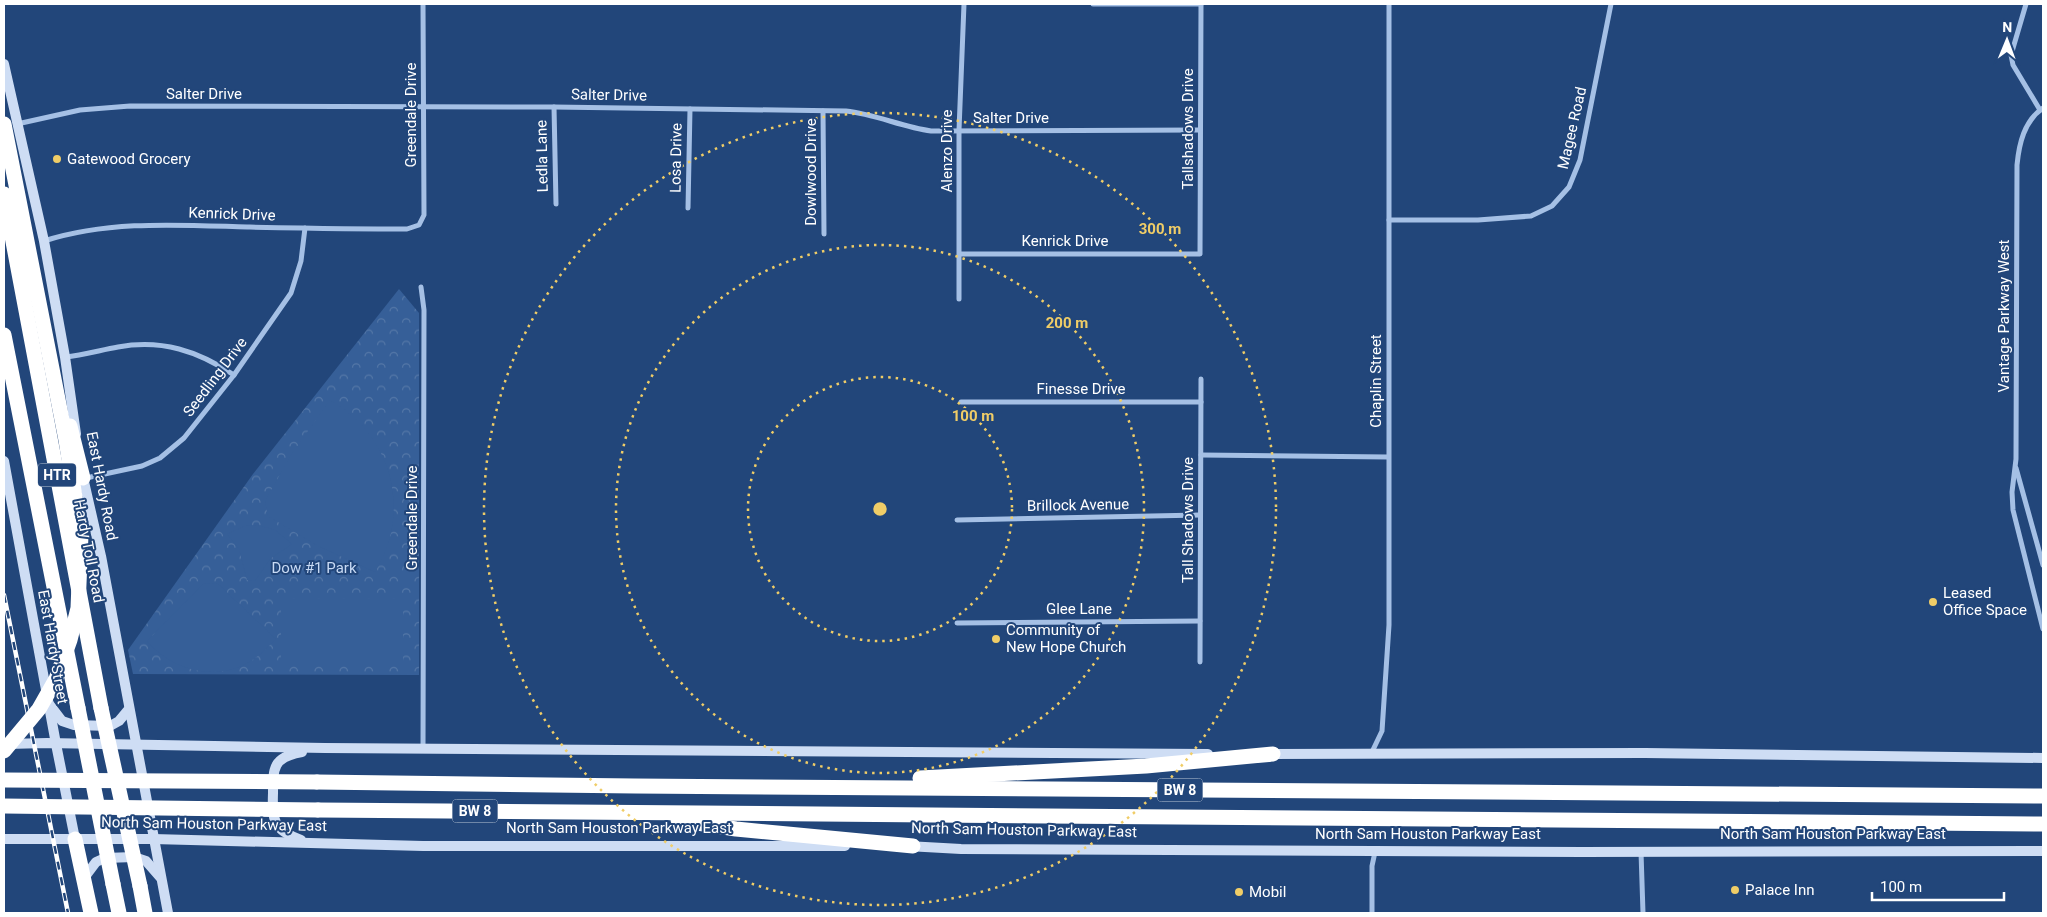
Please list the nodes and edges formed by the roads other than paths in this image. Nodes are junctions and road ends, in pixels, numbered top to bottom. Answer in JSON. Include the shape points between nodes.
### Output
{"nodes":[{"id":1,"x":423,"y":4,"type":"edge"},
{"id":2,"x":964,"y":4,"type":"edge"},
{"id":3,"x":1093,"y":4,"type":"edge"},
{"id":4,"x":1201,"y":4,"type":"edge"},
{"id":5,"x":1389,"y":4,"type":"edge"},
{"id":6,"x":1612,"y":4,"type":"edge"},
{"id":7,"x":2026,"y":4,"type":"edge"},
{"id":8,"x":4,"y":64,"type":"edge"},
{"id":9,"x":554,"y":107,"type":"junction"},
{"id":10,"x":422,"y":108,"type":"junction"},
{"id":11,"x":690,"y":109,"type":"junction"},
{"id":12,"x":2042,"y":109,"type":"edge"},
{"id":13,"x":823,"y":111,"type":"junction"},
{"id":14,"x":10,"y":124,"type":"edge"},
{"id":15,"x":958,"y":130,"type":"junction"},
{"id":16,"x":1200,"y":130,"type":"junction"},
{"id":17,"x":4,"y":194,"type":"edge"},
{"id":18,"x":556,"y":204,"type":"dead end"},
{"id":19,"x":688,"y":208,"type":"dead end"},
{"id":20,"x":1389,"y":220,"type":"junction"},
{"id":21,"x":419,"y":225,"type":"joint"},
{"id":22,"x":305,"y":228,"type":"junction"},
{"id":23,"x":824,"y":234,"type":"dead end"},
{"id":24,"x":44,"y":241,"type":"junction"},
{"id":25,"x":13,"y":242,"type":"junction"},
{"id":26,"x":960,"y":254,"type":"junction"},
{"id":27,"x":1200,"y":254,"type":"joint"},
{"id":28,"x":420,"y":287,"type":"dead end"},
{"id":29,"x":959,"y":299,"type":"dead end"},
{"id":30,"x":4,"y":335,"type":"edge"},
{"id":31,"x":65,"y":357,"type":"junction"},
{"id":32,"x":234,"y":375,"type":"junction"},
{"id":33,"x":1201,"y":379,"type":"dead end"},
{"id":34,"x":961,"y":402,"type":"dead end"},
{"id":35,"x":1201,"y":402,"type":"junction"},
{"id":36,"x":1201,"y":455,"type":"junction"},
{"id":37,"x":1388,"y":457,"type":"junction"},
{"id":38,"x":4,"y":461,"type":"edge"},
{"id":39,"x":2016,"y":468,"type":"junction"},
{"id":40,"x":83,"y":478,"type":"junction"},
{"id":41,"x":1200,"y":515,"type":"junction"},
{"id":42,"x":957,"y":520,"type":"dead end"},
{"id":43,"x":2043,"y":565,"type":"edge"},
{"id":44,"x":1200,"y":621,"type":"junction"},
{"id":45,"x":957,"y":623,"type":"dead end"},
{"id":46,"x":2043,"y":629,"type":"edge"},
{"id":47,"x":1200,"y":662,"type":"dead end"},
{"id":48,"x":48,"y":703,"type":"junction"},
{"id":49,"x":129,"y":709,"type":"junction"},
{"id":50,"x":4,"y":744,"type":"edge"},
{"id":51,"x":56,"y":744,"type":"junction"},
{"id":52,"x":136,"y":745,"type":"junction"},
{"id":53,"x":325,"y":748,"type":"junction"},
{"id":54,"x":423,"y":749,"type":"junction"},
{"id":55,"x":4,"y":751,"type":"edge"},
{"id":56,"x":1273,"y":754,"type":"junction"},
{"id":57,"x":1370,"y":755,"type":"junction"},
{"id":58,"x":2043,"y":758,"type":"edge"},
{"id":59,"x":4,"y":780,"type":"edge"},
{"id":60,"x":635,"y":786,"type":"junction"},
{"id":61,"x":2043,"y":796,"type":"edge"},
{"id":62,"x":4,"y":806,"type":"edge"},
{"id":63,"x":632,"y":812,"type":"junction"},
{"id":64,"x":2043,"y":824,"type":"edge"},
{"id":65,"x":75,"y":838,"type":"junction"},
{"id":66,"x":4,"y":839,"type":"edge"},
{"id":67,"x":154,"y":839,"type":"junction"},
{"id":68,"x":310,"y":843,"type":"junction"},
{"id":69,"x":913,"y":846,"type":"junction"},
{"id":70,"x":1375,"y":851,"type":"junction"},
{"id":71,"x":2043,"y":851,"type":"edge"},
{"id":72,"x":1641,"y":852,"type":"junction"},
{"id":73,"x":84,"y":878,"type":"junction"},
{"id":74,"x":161,"y":878,"type":"junction"},
{"id":75,"x":91,"y":913,"type":"edge"},
{"id":76,"x":119,"y":913,"type":"edge"},
{"id":77,"x":145,"y":913,"type":"edge"},
{"id":78,"x":168,"y":913,"type":"edge"},
{"id":79,"x":1372,"y":913,"type":"edge"},
{"id":80,"x":1643,"y":913,"type":"edge"}],
"edges":[{"from":1,"to":10,"type":"street","name":"Greendale Drive"},
{"from":2,"to":15,"type":"street","name":"Alenzo Drive"},
{"from":3,"to":4,"type":"street"},
{"from":4,"to":16,"type":"street","name":"Tallshadows Drive"},
{"from":5,"to":20,"type":"street","name":"Chaplin Street"},
{"from":6,"to":20,"type":"street","name":"Magee Road","via":[[1580,160],[1569,187],[1552,206],[1531,216],[1478,220]]},
{"from":7,"to":12,"type":"street","via":[[2011,55],[2013,65]]},
{"from":8,"to":14,"type":"main road","name":"East Hardy Road"},
{"from":9,"to":10,"type":"street","name":"Salter Drive"},
{"from":9,"to":11,"type":"street","name":"Salter Drive"},
{"from":9,"to":18,"type":"street","name":"Ledla Lane"},
{"from":10,"to":14,"type":"street","name":"Salter Drive","via":[[130,106],[80,110]]},
{"from":10,"to":21,"type":"street","name":"Greendale Drive","via":[[424,215]]},
{"from":11,"to":13,"type":"street","name":"Salter Drive"},
{"from":11,"to":19,"type":"street","name":"Losa Drive"},
{"from":12,"to":39,"type":"street","name":"Vantage Parkway West","via":[[2024,132],[2017,165]]},
{"from":13,"to":15,"type":"street","name":"Salter Drive","via":[[862,113],[916,128]]},
{"from":13,"to":23,"type":"street","name":"Dowlwood Drive"},
{"from":14,"to":24,"type":"main road","name":"East Hardy Road"},
{"from":14,"to":55,"type":"highway","bridge":true,"via":[[81,535],[78,608],[56,680],[39,709]]},
{"from":15,"to":16,"type":"street","name":"Salter Drive"},
{"from":15,"to":26,"type":"street","name":"Alenzo Drive"},
{"from":16,"to":27,"type":"street","name":"Tallshadows Drive"},
{"from":17,"to":25,"type":"highway","name":"Hardy Toll Road","number":"HTR"},
{"from":20,"to":37,"type":"street","name":"Chaplin Street"},
{"from":21,"to":22,"type":"street","name":"Kenrick Drive","via":[[407,229]]},
{"from":22,"to":24,"type":"street","name":"Kenrick Drive","via":[[122,226],[72,232]]},
{"from":22,"to":32,"type":"street","name":"Seedling Drive","via":[[302,261],[291,293]]},
{"from":24,"to":31,"type":"main road","name":"East Hardy Road"},
{"from":25,"to":40,"type":"highway","via":[[57,377]]},
{"from":25,"to":77,"type":"highway","name":"Hardy Toll Road","number":"HTR","bridge":true,"via":[[100,708]]},
{"from":26,"to":27,"type":"street","name":"Kenrick Drive"},
{"from":26,"to":29,"type":"street","name":"Alenzo Drive"},
{"from":28,"to":54,"type":"street","name":"Greendale Drive","via":[[424,310]]},
{"from":30,"to":76,"type":"highway","number":"HTR","bridge":true},
{"from":31,"to":32,"type":"street","via":[[145,344],[170,346],[202,356]]},
{"from":31,"to":40,"type":"main road","name":"East Hardy Road"},
{"from":32,"to":40,"type":"street","name":"Seedling Drive","via":[[171,451],[128,470]]},
{"from":33,"to":35,"type":"street","name":"Tall Shadows Drive"},
{"from":34,"to":35,"type":"street","name":"Finesse Drive"},
{"from":35,"to":36,"type":"street","name":"Tall Shadows Drive"},
{"from":36,"to":37,"type":"street"},
{"from":36,"to":41,"type":"street","name":"Tall Shadows Drive"},
{"from":37,"to":57,"type":"street","name":"Chaplin Street","via":[[1388,635],[1382,732]]},
{"from":38,"to":48,"type":"main road","name":"East Hardy Street"},
{"from":39,"to":43,"type":"street","name":"Vantage Parkway West"},
{"from":39,"to":46,"type":"street","name":"Vantage Parkway West","via":[[2012,492],[2014,510]]},
{"from":40,"to":49,"type":"main road","name":"East Hardy Road"},
{"from":41,"to":42,"type":"street","name":"Brillock Avenue"},
{"from":41,"to":44,"type":"street","name":"Tall Shadows Drive"},
{"from":44,"to":45,"type":"street","name":"Glee Lane"},
{"from":44,"to":47,"type":"street","name":"Tall Shadows Drive"},
{"from":48,"to":49,"type":"main road","via":[[62,721],[74,725],[110,726]]},
{"from":48,"to":51,"type":"main road","name":"East Hardy Street"},
{"from":49,"to":52,"type":"main road","name":"East Hardy Road"},
{"from":50,"to":51,"type":"main road"},
{"from":51,"to":52,"type":"main road"},
{"from":51,"to":65,"type":"main road","name":"East Hardy Street"},
{"from":52,"to":53,"type":"main road"},
{"from":52,"to":67,"type":"main road","name":"East Hardy Road"},
{"from":53,"to":54,"type":"main road"},
{"from":53,"to":68,"type":"main road","via":[[292,754],[277,763],[273,770],[272,816],[290,836]]},
{"from":54,"to":56,"type":"main road"},
{"from":56,"to":57,"type":"main road"},
{"from":56,"to":60,"type":"highway","via":[[970,777]]},
{"from":57,"to":58,"type":"main road","via":[[1645,753]]},
{"from":59,"to":60,"type":"highway","number":"BW 8","bridge":true},
{"from":60,"to":61,"type":"highway","number":"BW 8"},
{"from":62,"to":63,"type":"highway","name":"North Sam Houston Parkway East","number":"BW 8","bridge":true},
{"from":63,"to":64,"type":"highway","name":"North Sam Houston Parkway East","number":"BW 8"},
{"from":63,"to":69,"type":"highway","via":[[736,829]]},
{"from":65,"to":66,"type":"main road","name":"North Sam Houston Parkway East"},
{"from":65,"to":67,"type":"main road","name":"North Sam Houston Parkway East"},
{"from":65,"to":73,"type":"highway"},
{"from":67,"to":68,"type":"main road","name":"North Sam Houston Parkway East"},
{"from":67,"to":74,"type":"main road","name":"East Hardy Road"},
{"from":68,"to":69,"type":"main road","name":"North Sam Houston Parkway East"},
{"from":69,"to":70,"type":"main road","name":"North Sam Houston Parkway East","via":[[961,850]]},
{"from":70,"to":72,"type":"main road","name":"North Sam Houston Parkway East"},
{"from":70,"to":79,"type":"street"},
{"from":71,"to":72,"type":"main road","name":"North Sam Houston Parkway East"},
{"from":72,"to":80,"type":"street"},
{"from":73,"to":74,"type":"main road","via":[[96,862],[105,858],[134,858],[146,861]]},
{"from":73,"to":75,"type":"highway"},
{"from":74,"to":78,"type":"main road","name":"East Hardy Road"}]}
